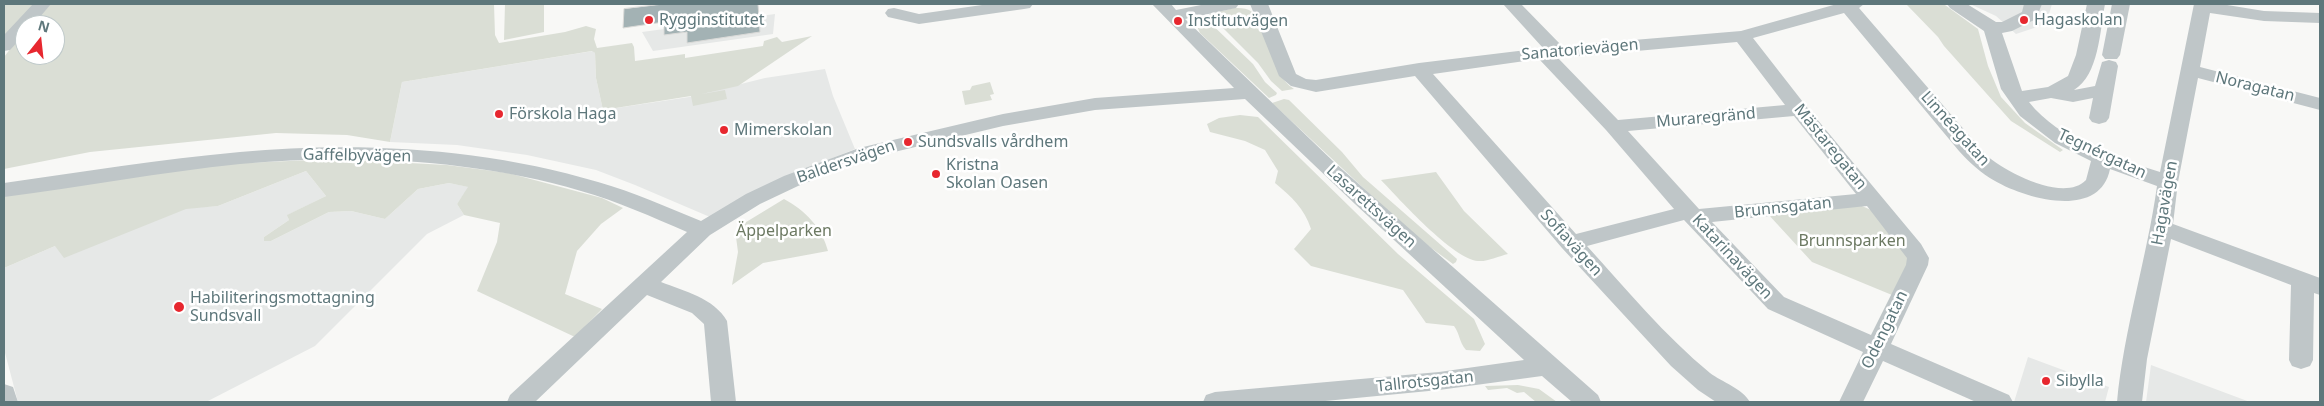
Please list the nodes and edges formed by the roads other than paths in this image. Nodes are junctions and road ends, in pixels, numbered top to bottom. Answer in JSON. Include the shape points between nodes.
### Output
{"nodes":[{"id":1,"x":42,"y":4,"type":"edge"},
{"id":2,"x":1024,"y":4,"type":"edge"},
{"id":3,"x":1230,"y":4,"type":"edge"},
{"id":4,"x":1259,"y":4,"type":"edge"},
{"id":5,"x":1512,"y":4,"type":"edge"},
{"id":6,"x":1956,"y":4,"type":"edge"},
{"id":7,"x":2034,"y":4,"type":"edge"},
{"id":8,"x":2096,"y":4,"type":"edge"},
{"id":9,"x":2121,"y":4,"type":"edge"},
{"id":10,"x":1851,"y":5,"type":"edge"},
{"id":11,"x":2202,"y":5,"type":"edge"},
{"id":12,"x":1166,"y":10,"type":"edge"},
{"id":13,"x":894,"y":13,"type":"dead end"},
{"id":14,"x":2320,"y":18,"type":"edge"},
{"id":15,"x":1992,"y":28,"type":"junction"},
{"id":16,"x":1742,"y":36,"type":"junction"},
{"id":17,"x":4,"y":46,"type":"edge"},
{"id":18,"x":1550,"y":52,"type":"junction"},
{"id":19,"x":1419,"y":69,"type":"junction"},
{"id":20,"x":2190,"y":70,"type":"junction"},
{"id":21,"x":2104,"y":90,"type":"junction"},
{"id":22,"x":2050,"y":92,"type":"junction"},
{"id":23,"x":1249,"y":93,"type":"junction"},
{"id":24,"x":2016,"y":97,"type":"junction"},
{"id":25,"x":2320,"y":104,"type":"edge"},
{"id":26,"x":1799,"y":110,"type":"junction"},
{"id":27,"x":2099,"y":118,"type":"dead end"},
{"id":28,"x":1613,"y":126,"type":"junction"},
{"id":29,"x":2101,"y":157,"type":"junction"},
{"id":30,"x":2168,"y":182,"type":"junction"},
{"id":31,"x":4,"y":190,"type":"edge"},
{"id":32,"x":1872,"y":200,"type":"junction"},
{"id":33,"x":1692,"y":214,"type":"junction"},
{"id":34,"x":2162,"y":228,"type":"junction"},
{"id":35,"x":702,"y":230,"type":"junction"},
{"id":36,"x":1570,"y":243,"type":"junction"},
{"id":37,"x":1918,"y":258,"type":"joint"},
{"id":38,"x":643,"y":284,"type":"junction"},
{"id":39,"x":2312,"y":284,"type":"edge"},
{"id":40,"x":1875,"y":349,"type":"junction"},
{"id":41,"x":2301,"y":360,"type":"dead end"},
{"id":42,"x":1545,"y":366,"type":"junction"},
{"id":43,"x":4,"y":394,"type":"edge"},
{"id":44,"x":6,"y":402,"type":"edge"},
{"id":45,"x":519,"y":402,"type":"edge"},
{"id":46,"x":724,"y":402,"type":"edge"},
{"id":47,"x":1215,"y":402,"type":"edge"},
{"id":48,"x":1589,"y":402,"type":"edge"},
{"id":49,"x":1737,"y":402,"type":"edge"},
{"id":50,"x":1851,"y":402,"type":"edge"},
{"id":51,"x":2000,"y":402,"type":"edge"},
{"id":52,"x":2129,"y":402,"type":"edge"}],
"edges":[{"from":1,"to":17,"type":"street"},
{"from":2,"to":13,"type":"street","via":[[919,18]]},
{"from":3,"to":12,"type":"street"},
{"from":4,"to":19,"type":"street","name":"Sanatorievägen","via":[[1288,76],[1293,81],[1316,86]]},
{"from":5,"to":18,"type":"street","name":"Katarinavägen"},
{"from":6,"to":15,"type":"street"},
{"from":7,"to":15,"type":"street","via":[[2030,15],[2006,26]]},
{"from":8,"to":22,"type":"street","via":[[2075,80]]},
{"from":9,"to":21,"type":"street"},
{"from":10,"to":16,"type":"street","name":"Sanatorievägen"},
{"from":10,"to":29,"type":"street","name":"Linnéagatan","via":[[1967,147],[1994,172],[2056,195],[2084,193],[2096,183]]},
{"from":11,"to":14,"type":"street","via":[[2264,16]]},
{"from":11,"to":20,"type":"street","name":"Hagavägen"},
{"from":12,"to":23,"type":"street","name":"Lasarettsvägen"},
{"from":15,"to":24,"type":"street","name":"Tegnérgatan"},
{"from":16,"to":18,"type":"street","name":"Sanatorievägen"},
{"from":16,"to":26,"type":"street","name":"Mästaregatan"},
{"from":18,"to":19,"type":"street","name":"Sanatorievägen"},
{"from":18,"to":28,"type":"street","name":"Katarinavägen"},
{"from":19,"to":36,"type":"street","name":"Sofiavägen"},
{"from":20,"to":25,"type":"street","name":"Noragatan"},
{"from":20,"to":30,"type":"street","name":"Hagavägen"},
{"from":21,"to":22,"type":"street","via":[[2073,96]]},
{"from":21,"to":27,"type":"street"},
{"from":22,"to":24,"type":"street"},
{"from":23,"to":35,"type":"street","name":"Baldersvägen","via":[[1095,104],[1003,120],[859,154],[753,199]]},
{"from":23,"to":42,"type":"street","name":"Lasarettsvägen"},
{"from":24,"to":29,"type":"street","name":"Tegnérgatan","via":[[2045,126]]},
{"from":26,"to":28,"type":"street","name":"Muraregränd"},
{"from":26,"to":32,"type":"street","name":"Mästaregatan"},
{"from":28,"to":33,"type":"street","name":"Katarinavägen"},
{"from":29,"to":30,"type":"street","name":"Tegnérgatan"},
{"from":30,"to":34,"type":"street","name":"Hagavägen"},
{"from":31,"to":35,"type":"street","name":"Gaffelbyvägen","via":[[242,158],[351,154],[440,158],[500,166],[576,182]]},
{"from":32,"to":33,"type":"street","name":"Brunnsgatan"},
{"from":32,"to":37,"type":"street","name":"Mästaregatan"},
{"from":33,"to":36,"type":"street","name":"Brunnsgatan"},
{"from":33,"to":40,"type":"street","name":"Katarinavägen","via":[[1776,303]]},
{"from":34,"to":39,"type":"street"},
{"from":34,"to":52,"type":"street","name":"Hagavägen"},
{"from":35,"to":38,"type":"street","name":"Baldersvägen"},
{"from":36,"to":49,"type":"street","name":"Sofiavägen","via":[[1695,374],[1719,394]]},
{"from":37,"to":40,"type":"street","name":"Odengatan","via":[[1918,265]]},
{"from":38,"to":45,"type":"street","name":"Baldersvägen"},
{"from":38,"to":46,"type":"street","via":[[700,308],[715,321]]},
{"from":39,"to":41,"type":"street"},
{"from":40,"to":50,"type":"street","name":"Odengatan"},
{"from":40,"to":51,"type":"street","name":"Katarinavägen"},
{"from":42,"to":47,"type":"street","name":"Tallrotsgatan","via":[[1439,381]]},
{"from":42,"to":48,"type":"street","name":"Lasarettsvägen"},
{"from":43,"to":44,"type":"street"}]}
